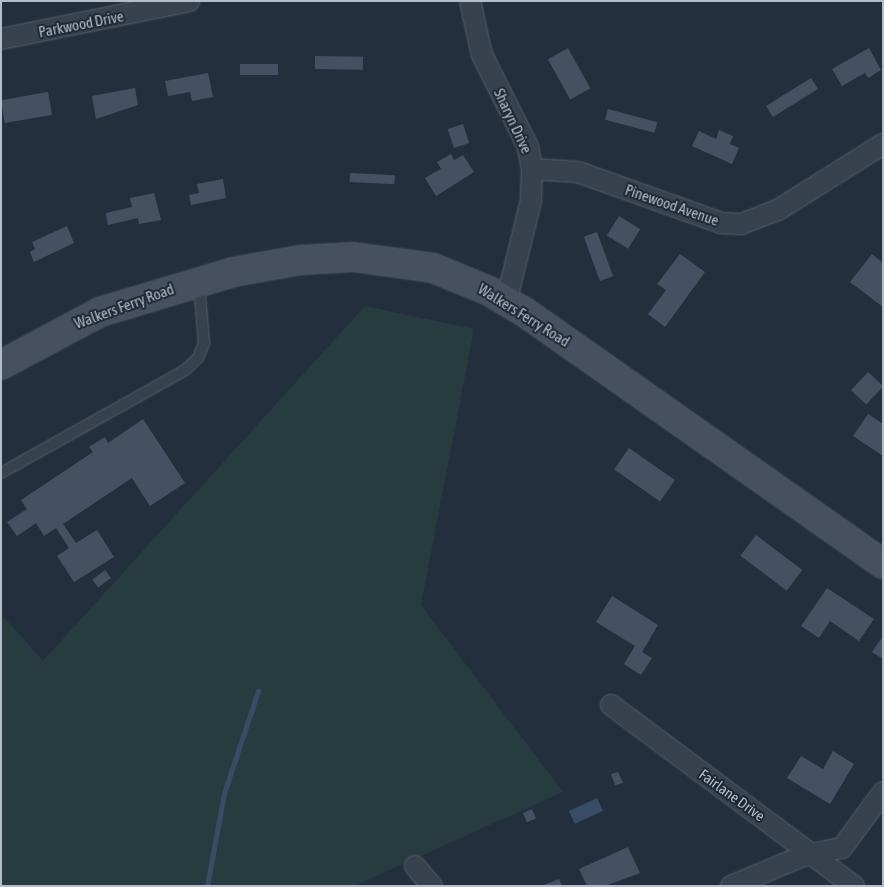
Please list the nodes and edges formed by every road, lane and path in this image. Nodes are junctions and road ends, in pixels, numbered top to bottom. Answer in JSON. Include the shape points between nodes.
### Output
{"nodes":[{"id":1,"x":189,"y":1,"type":"edge"},
{"id":2,"x":470,"y":1,"type":"edge"},
{"id":3,"x":1,"y":39,"type":"edge"},
{"id":4,"x":883,"y":144,"type":"edge"},
{"id":5,"x":532,"y":169,"type":"junction"},
{"id":6,"x":199,"y":280,"type":"junction"},
{"id":7,"x":506,"y":302,"type":"junction"},
{"id":8,"x":1,"y":365,"type":"edge"},
{"id":9,"x":1,"y":473,"type":"edge"},
{"id":10,"x":883,"y":564,"type":"edge"},
{"id":11,"x":611,"y":705,"type":"dead end"},
{"id":12,"x":883,"y":792,"type":"edge"},
{"id":13,"x":813,"y":854,"type":"junction"},
{"id":14,"x":415,"y":866,"type":"dead end"},
{"id":15,"x":432,"y":886,"type":"edge"},
{"id":16,"x":731,"y":886,"type":"edge"},
{"id":17,"x":854,"y":886,"type":"edge"}],
"edges":[{"from":1,"to":3,"type":"street","name":"Parkwood Drive"},
{"from":2,"to":5,"type":"street","name":"Sharyn Drive","via":[[482,55],[528,147]]},
{"from":4,"to":5,"type":"street","name":"Pinewood Avenue","via":[[778,210],[741,224],[721,223],[578,172]]},
{"from":5,"to":7,"type":"street","name":"Sharyn Drive","via":[[532,201]]},
{"from":6,"to":7,"type":"street","name":"Walkers Ferry Road","via":[[301,260],[385,259],[457,276]]},
{"from":6,"to":8,"type":"street","name":"Walkers Ferry Road","via":[[74,324]]},
{"from":6,"to":9,"type":"lane","via":[[204,343],[198,358],[185,370]]},
{"from":7,"to":10,"type":"street","name":"Walkers Ferry Road"},
{"from":11,"to":13,"type":"street","name":"Fairlane Drive"},
{"from":12,"to":13,"type":"street","via":[[842,848]]},
{"from":13,"to":16,"type":"street"},
{"from":13,"to":17,"type":"street","name":"Fairlane Drive"},
{"from":14,"to":15,"type":"street"}]}
